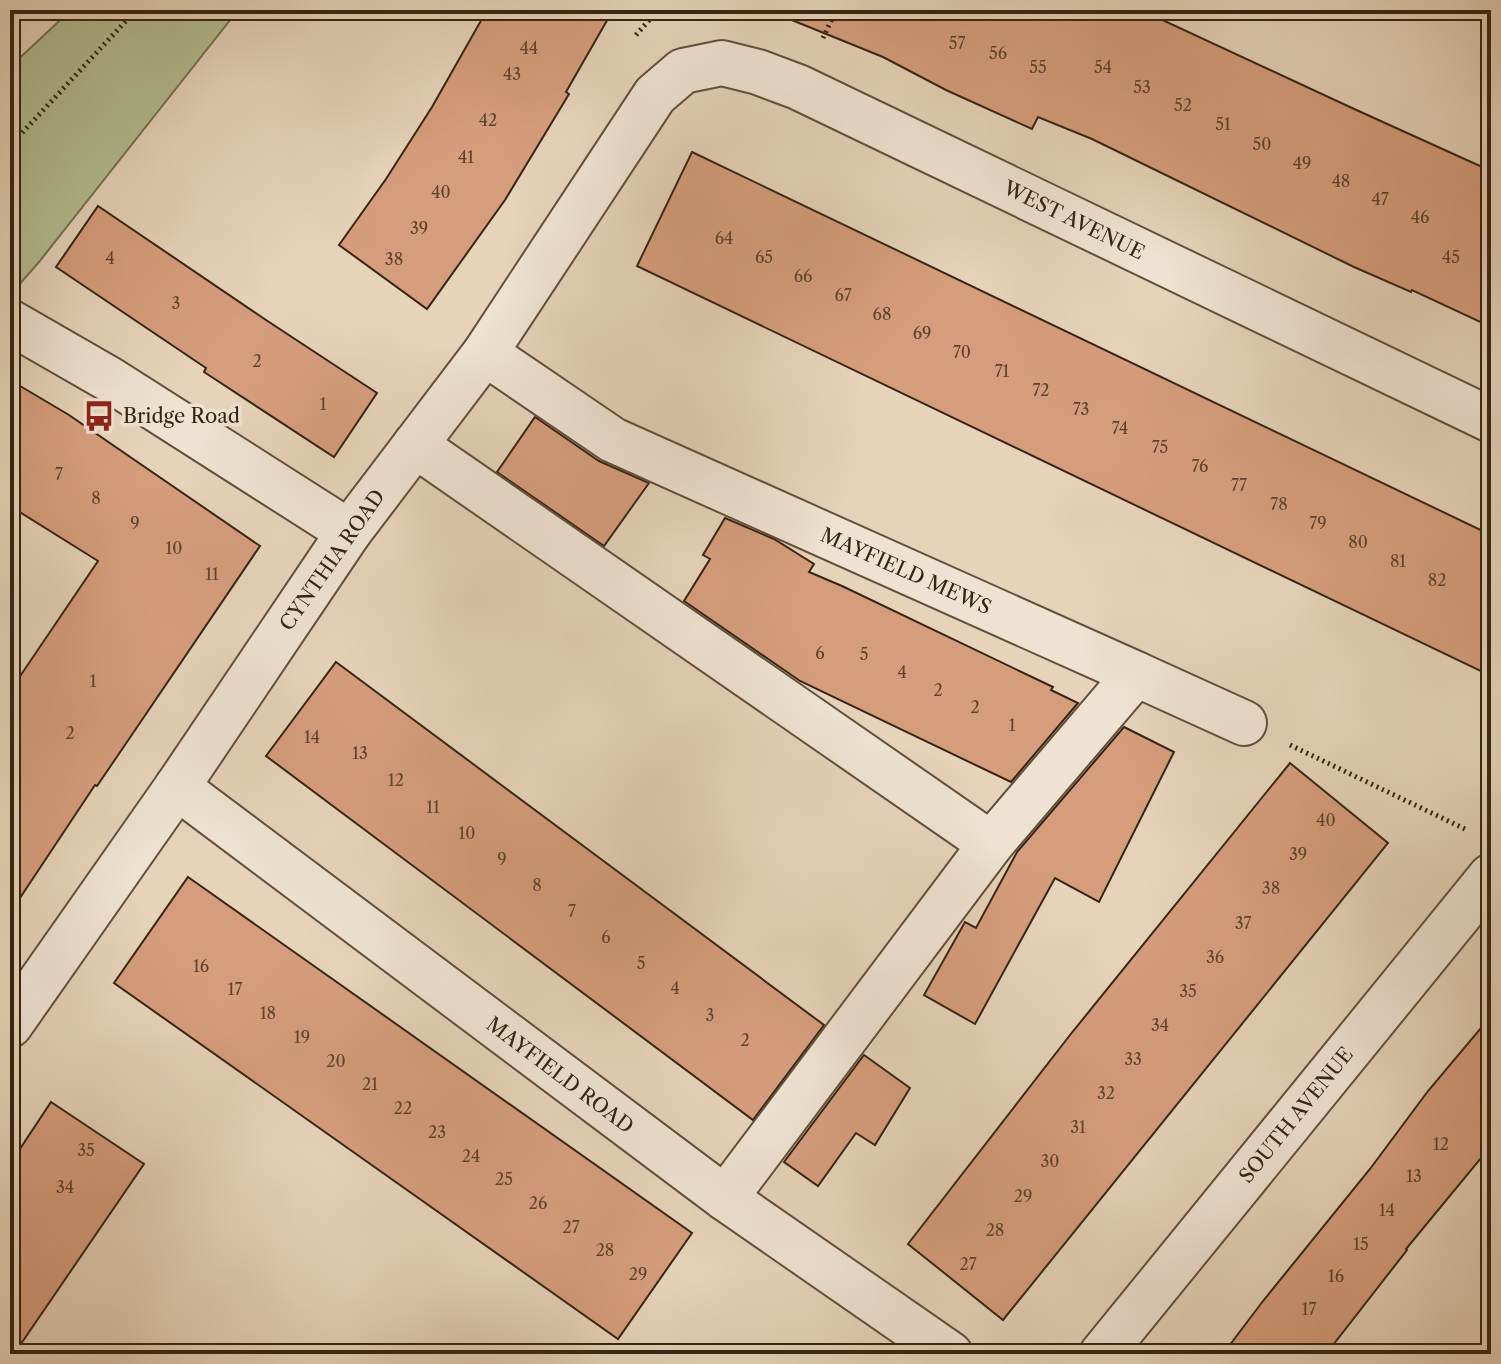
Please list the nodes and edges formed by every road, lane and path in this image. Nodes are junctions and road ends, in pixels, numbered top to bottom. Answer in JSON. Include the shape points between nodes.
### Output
{"nodes":[{"id":1,"x":136,"y":10,"type":"edge"},
{"id":2,"x":655,"y":95,"type":"joint"},
{"id":3,"x":10,"y":146,"type":"edge"},
{"id":4,"x":10,"y":322,"type":"edge"},
{"id":5,"x":485,"y":353,"type":"junction"},
{"id":6,"x":1491,"y":420,"type":"edge"},
{"id":7,"x":415,"y":445,"type":"junction"},
{"id":8,"x":349,"y":532,"type":"junction"},
{"id":9,"x":1136,"y":674,"type":"junction"},
{"id":10,"x":1244,"y":723,"type":"joint"},
{"id":11,"x":177,"y":787,"type":"junction"},
{"id":12,"x":1477,"y":835,"type":"dead end"},
{"id":13,"x":991,"y":844,"type":"junction"},
{"id":14,"x":1491,"y":876,"type":"edge"},
{"id":15,"x":10,"y":1025,"type":"edge"},
{"id":16,"x":725,"y":1198,"type":"junction"},
{"id":17,"x":950,"y":1354,"type":"edge"},
{"id":18,"x":1102,"y":1354,"type":"edge"}],
"edges":[{"from":1,"to":3,"type":"path"},
{"from":2,"to":5,"type":"street","name":"CYNTHIA ROAD"},
{"from":2,"to":6,"type":"street","name":"WEST AVENUE","via":[[683,71],[722,63],[798,87]]},
{"from":4,"to":8,"type":"street"},
{"from":5,"to":7,"type":"street","name":"CYNTHIA ROAD"},
{"from":5,"to":9,"type":"street","name":"MAYFIELD MEWS","via":[[613,440]]},
{"from":7,"to":8,"type":"street","name":"CYNTHIA ROAD"},
{"from":7,"to":13,"type":"street"},
{"from":8,"to":11,"type":"street","name":"CYNTHIA ROAD"},
{"from":9,"to":10,"type":"street","name":"MAYFIELD MEWS"},
{"from":9,"to":13,"type":"street"},
{"from":10,"to":12,"type":"path"},
{"from":11,"to":15,"type":"street","name":"CYNTHIA ROAD"},
{"from":11,"to":16,"type":"street","name":"MAYFIELD ROAD"},
{"from":13,"to":16,"type":"street"},
{"from":14,"to":18,"type":"street","name":"SOUTH AVENUE"},
{"from":16,"to":17,"type":"street","name":"MAYFIELD ROAD"}]}
